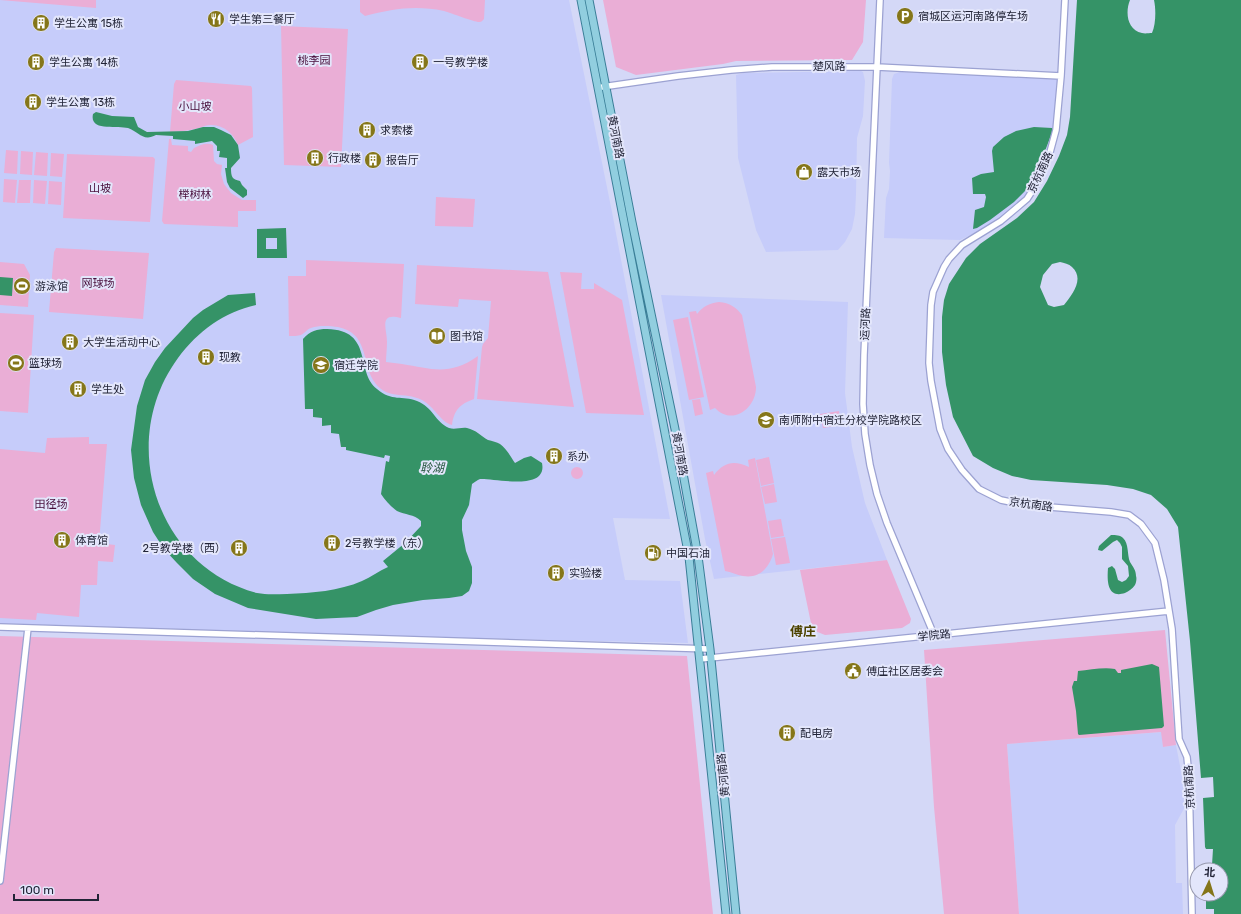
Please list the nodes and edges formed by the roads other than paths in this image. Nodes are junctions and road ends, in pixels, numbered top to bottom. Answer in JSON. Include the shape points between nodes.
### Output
{"nodes":[{"id":1,"x":581,"y":0,"type":"edge"},
{"id":2,"x":589,"y":0,"type":"edge"},
{"id":3,"x":880,"y":0,"type":"edge"},
{"id":4,"x":1066,"y":0,"type":"edge"},
{"id":5,"x":877,"y":67,"type":"junction"},
{"id":6,"x":1061,"y":76,"type":"junction"},
{"id":7,"x":606,"y":86,"type":"junction"},
{"id":8,"x":597,"y":88,"type":"junction"},
{"id":9,"x":1169,"y":611,"type":"junction"},
{"id":10,"x":0,"y":627,"type":"edge"},
{"id":11,"x":28,"y":628,"type":"junction"},
{"id":12,"x":934,"y":635,"type":"junction"},
{"id":13,"x":699,"y":648,"type":"junction"},
{"id":14,"x":710,"y":649,"type":"junction"},
{"id":15,"x":711,"y":658,"type":"junction"},
{"id":16,"x":700,"y":659,"type":"junction"},
{"id":17,"x":0,"y":881,"type":"edge"},
{"id":18,"x":726,"y":914,"type":"edge"},
{"id":19,"x":736,"y":914,"type":"edge"},
{"id":20,"x":1192,"y":914,"type":"edge"}],
"edges":[{"from":1,"to":8,"type":"main road","name":"黄河南路"},
{"from":2,"to":7,"type":"main road","name":"黄河南路"},
{"from":3,"to":5,"type":"street","name":"运河路"},
{"from":4,"to":6,"type":"street","name":"京杭南路"},
{"from":5,"to":6,"type":"street","name":"楚风路"},
{"from":5,"to":7,"type":"street","name":"楚风路","via":[[772,67]]},
{"from":5,"to":12,"type":"street","name":"运河路","via":[[862,384],[865,434],[879,501]]},
{"from":6,"to":9,"type":"street","name":"京杭南路","via":[[1056,130],[1049,156],[1036,185],[1027,199],[1001,221],[962,245],[944,267],[933,292],[929,363],[940,428],[948,449],[962,470],[979,489],[1001,500],[1025,506],[1129,515],[1141,524],[1155,544]]},
{"from":7,"to":8,"type":"street","name":"楚风路"},
{"from":7,"to":14,"type":"main road","name":"黄河南路","via":[[679,452],[698,556]]},
{"from":8,"to":13,"type":"main road","name":"黄河南路","via":[[689,557]]},
{"from":9,"to":12,"type":"street","name":"学院路"},
{"from":9,"to":20,"type":"street","name":"京杭南路","via":[[1179,739],[1187,757],[1189,777]]},
{"from":10,"to":11,"type":"street"},
{"from":11,"to":13,"type":"street"},
{"from":11,"to":17,"type":"street"},
{"from":12,"to":15,"type":"street","name":"学院路"},
{"from":13,"to":14,"type":"street"},
{"from":13,"to":16,"type":"main road","name":"黄河南路"},
{"from":14,"to":15,"type":"main road","name":"黄河南路"},
{"from":15,"to":16,"type":"street","name":"学院路"},
{"from":15,"to":19,"type":"main road","name":"黄河南路"},
{"from":16,"to":18,"type":"main road","name":"黄河南路"}]}
